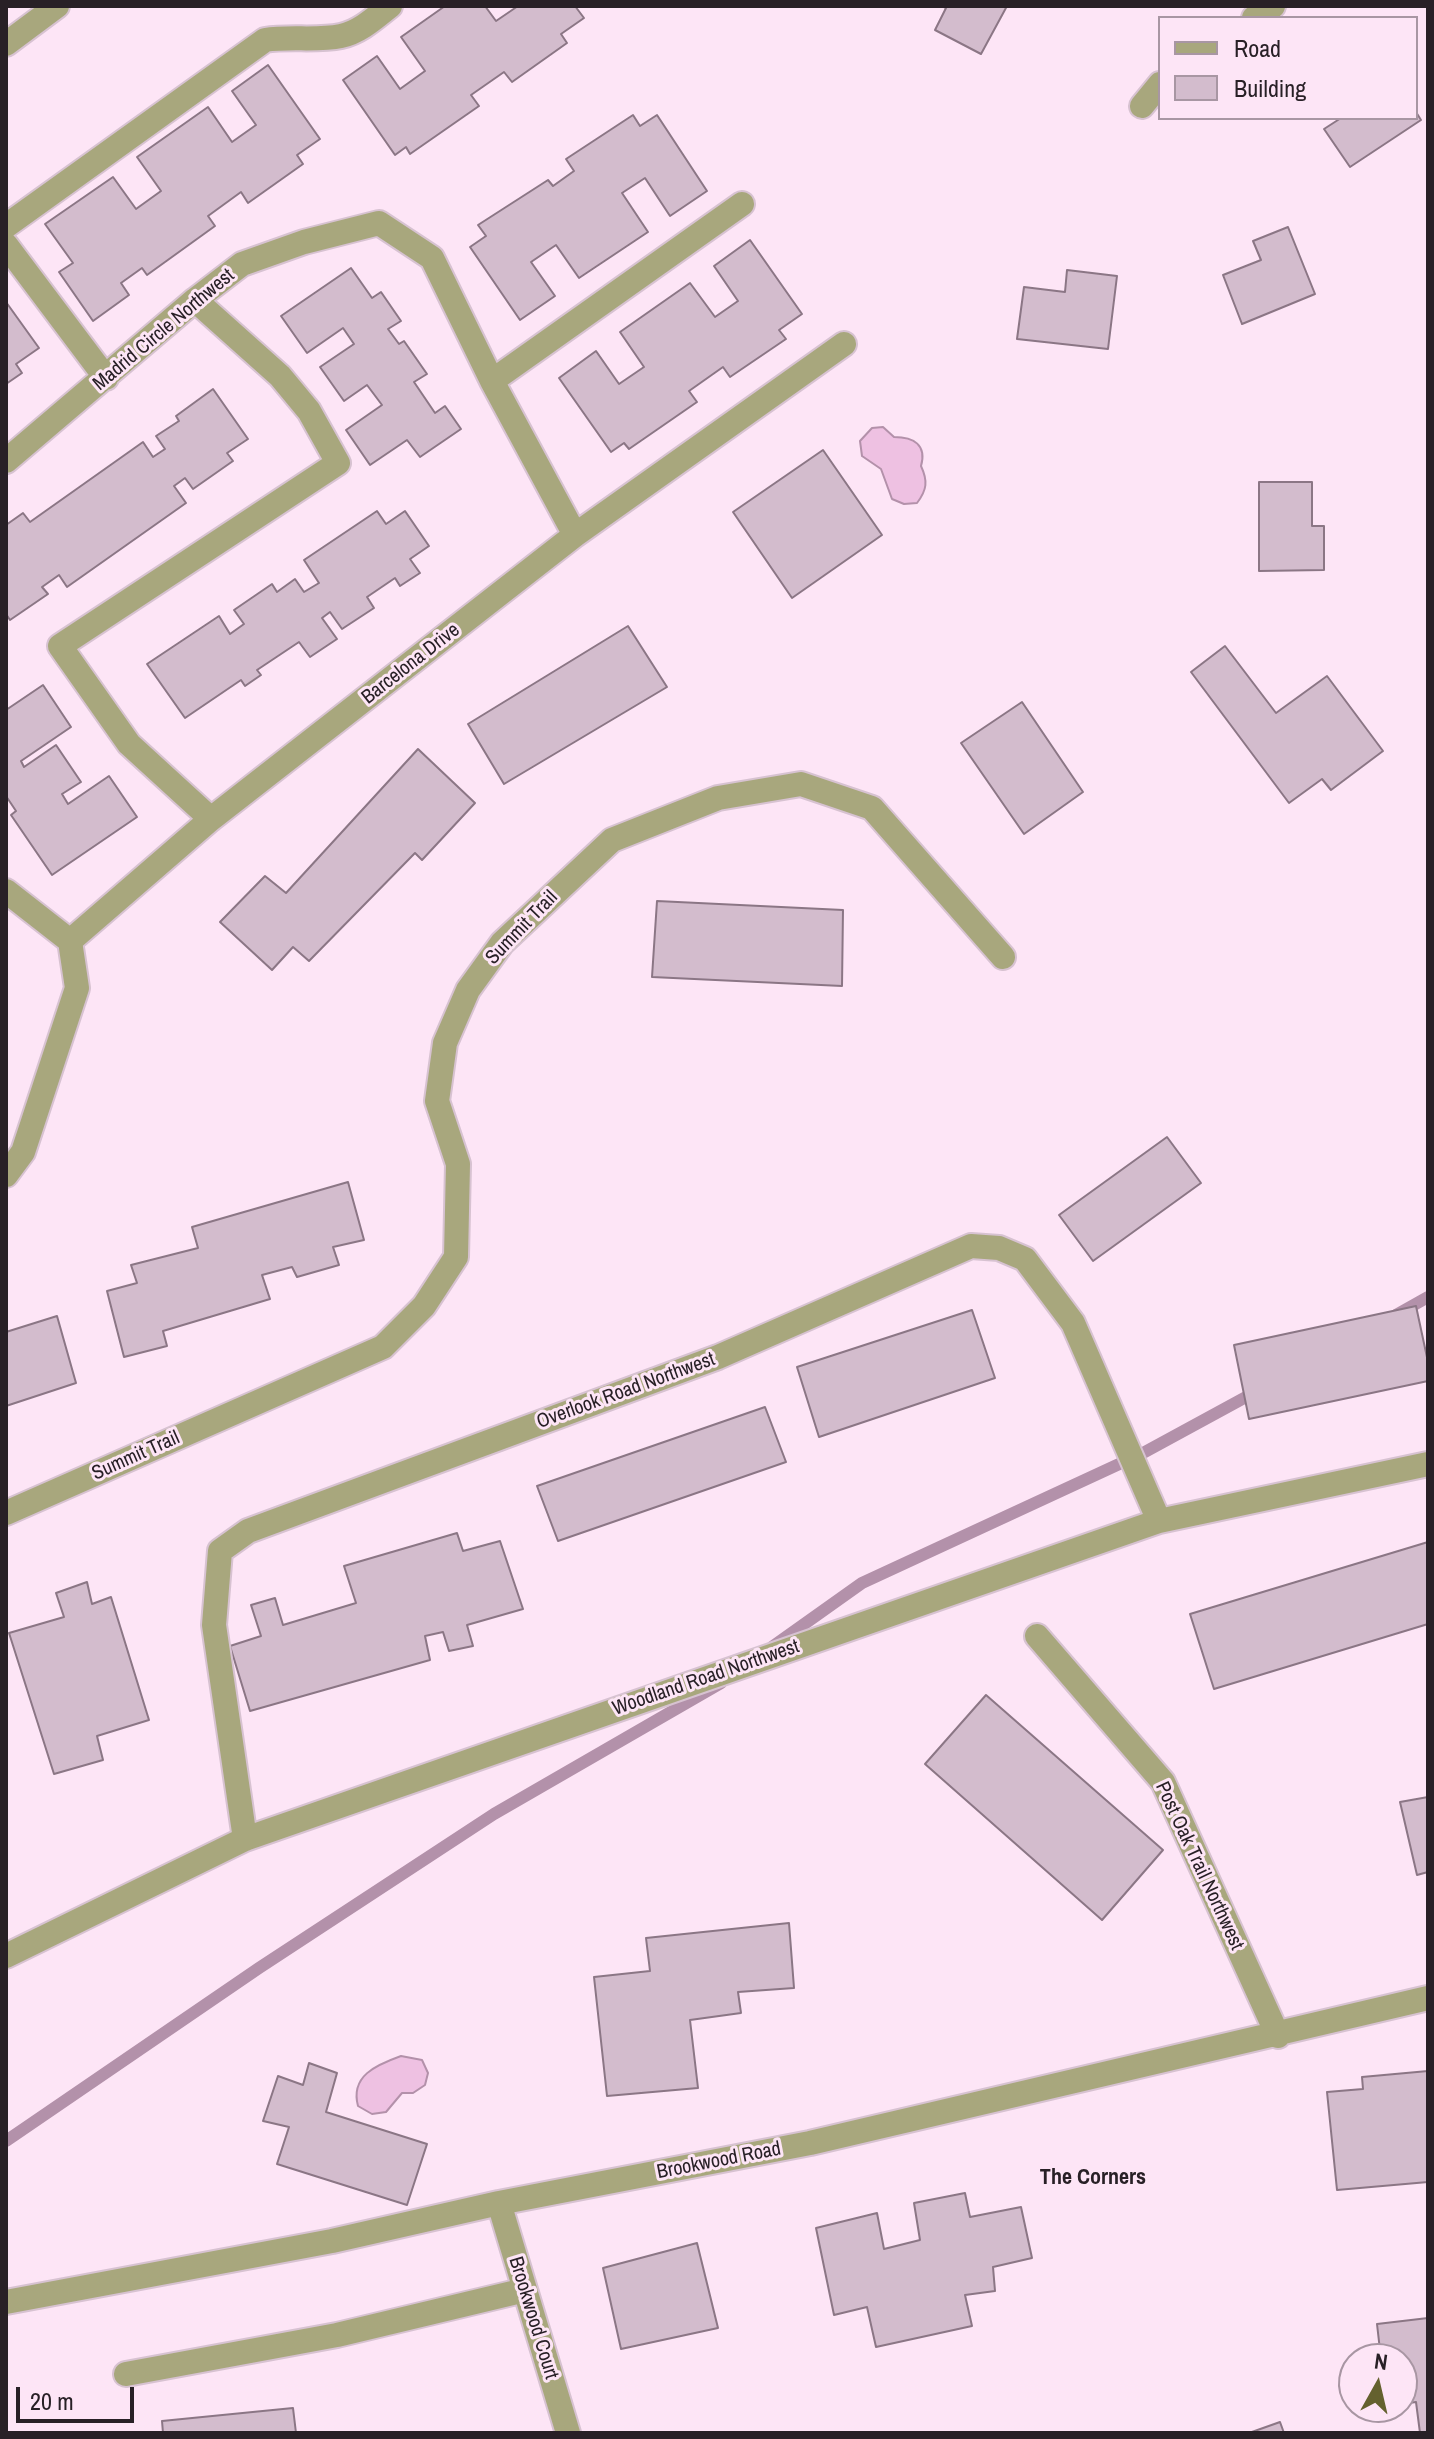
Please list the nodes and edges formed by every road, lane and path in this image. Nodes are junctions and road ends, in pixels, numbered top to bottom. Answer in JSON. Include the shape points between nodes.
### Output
{"nodes":[{"id":1,"x":57,"y":6,"type":"edge"},
{"id":2,"x":390,"y":6,"type":"edge"},
{"id":3,"x":6,"y":44,"type":"edge"},
{"id":4,"x":1158,"y":86,"type":"edge"},
{"id":5,"x":1142,"y":106,"type":"dead end"},
{"id":6,"x":742,"y":204,"type":"dead end"},
{"id":7,"x":6,"y":226,"type":"edge"},
{"id":8,"x":6,"y":245,"type":"edge"},
{"id":9,"x":195,"y":300,"type":"junction"},
{"id":10,"x":844,"y":344,"type":"dead end"},
{"id":11,"x":106,"y":378,"type":"junction"},
{"id":12,"x":492,"y":381,"type":"junction"},
{"id":13,"x":6,"y":461,"type":"edge"},
{"id":14,"x":575,"y":535,"type":"junction"},
{"id":15,"x":211,"y":819,"type":"junction"},
{"id":16,"x":6,"y":891,"type":"edge"},
{"id":17,"x":70,"y":941,"type":"junction"},
{"id":18,"x":1003,"y":957,"type":"dead end"},
{"id":19,"x":6,"y":1175,"type":"edge"},
{"id":20,"x":1428,"y":1464,"type":"edge"},
{"id":21,"x":6,"y":1513,"type":"edge"},
{"id":22,"x":1159,"y":1521,"type":"junction"},
{"id":23,"x":1037,"y":1636,"type":"dead end"},
{"id":24,"x":245,"y":1839,"type":"junction"},
{"id":25,"x":6,"y":1956,"type":"edge"},
{"id":26,"x":1428,"y":1998,"type":"edge"},
{"id":27,"x":1278,"y":2036,"type":"junction"},
{"id":28,"x":499,"y":2203,"type":"junction"},
{"id":29,"x":525,"y":2290,"type":"junction"},
{"id":30,"x":6,"y":2302,"type":"edge"},
{"id":31,"x":126,"y":2374,"type":"dead end"},
{"id":32,"x":568,"y":2433,"type":"edge"}],
"edges":[{"from":1,"to":3,"type":"street"},
{"from":2,"to":7,"type":"street","via":[[341,36],[265,40]]},
{"from":4,"to":5,"type":"street"},
{"from":6,"to":12,"type":"street"},
{"from":8,"to":11,"type":"street"},
{"from":9,"to":11,"type":"street","name":"Madrid Circle Northwest"},
{"from":9,"to":12,"type":"street","name":"Madrid Circle Northwest","via":[[242,264],[379,223],[432,258]]},
{"from":9,"to":15,"type":"street","via":[[280,376],[309,411],[338,463],[60,646],[129,744]]},
{"from":10,"to":14,"type":"street","name":"Barcelona Drive"},
{"from":11,"to":13,"type":"street","name":"Madrid Circle Northwest"},
{"from":12,"to":14,"type":"street"},
{"from":14,"to":15,"type":"street","name":"Barcelona Drive"},
{"from":15,"to":17,"type":"street","name":"Barcelona Drive"},
{"from":16,"to":17,"type":"street"},
{"from":17,"to":19,"type":"street","via":[[77,988],[23,1152]]},
{"from":18,"to":21,"type":"street","name":"Summit Trail","via":[[872,808],[801,784],[718,798],[612,840],[502,943],[468,990],[451,1030],[437,1101],[458,1164],[456,1257],[424,1306],[383,1347]]},
{"from":20,"to":22,"type":"street","name":"Woodland Road Northwest"},
{"from":22,"to":24,"type":"street","name":"Woodland Road Northwest"},
{"from":22,"to":24,"type":"street","name":"Overlook Road Northwest","via":[[1073,1323],[1025,1259],[999,1248],[971,1246],[718,1357],[248,1531],[220,1551],[214,1625]]},
{"from":23,"to":27,"type":"street","name":"Post Oak Trail Northwest","via":[[1163,1782]]},
{"from":24,"to":25,"type":"street","name":"Woodland Road Northwest"},
{"from":26,"to":27,"type":"street","name":"Brookwood Road"},
{"from":27,"to":28,"type":"street","name":"Brookwood Road","via":[[810,2143]]},
{"from":28,"to":29,"type":"street","name":"Brookwood Court"},
{"from":28,"to":30,"type":"street","name":"Brookwood Road","via":[[332,2241]]},
{"from":29,"to":31,"type":"street","via":[[337,2335]]},
{"from":29,"to":32,"type":"street","name":"Brookwood Court"}]}
